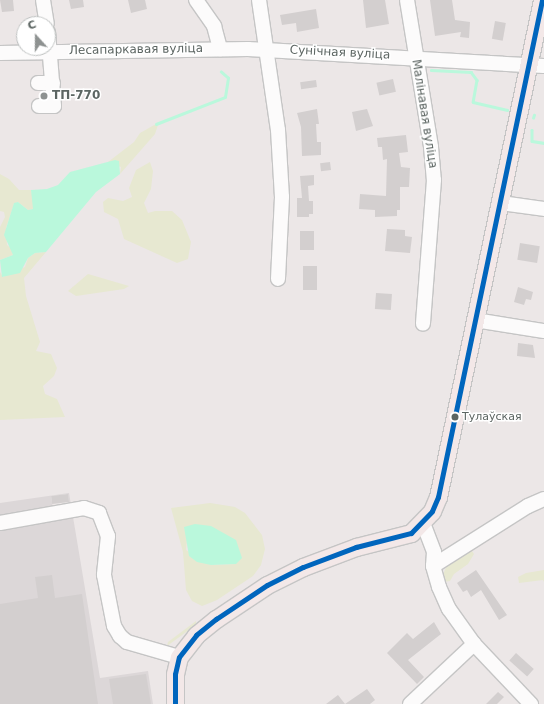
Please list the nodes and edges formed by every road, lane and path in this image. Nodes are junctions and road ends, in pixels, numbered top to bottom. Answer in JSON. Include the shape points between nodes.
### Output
{"nodes":[{"id":1,"x":43,"y":0,"type":"edge"},
{"id":2,"x":196,"y":0,"type":"edge"},
{"id":3,"x":259,"y":0,"type":"edge"},
{"id":4,"x":406,"y":0,"type":"edge"},
{"id":5,"x":542,"y":0,"type":"edge"},
{"id":6,"x":46,"y":16,"type":"edge"},
{"id":7,"x":220,"y":49,"type":"junction"},
{"id":8,"x":248,"y":49,"type":"joint"},
{"id":9,"x":266,"y":50,"type":"junction"},
{"id":10,"x":56,"y":51,"type":"edge"},
{"id":11,"x":16,"y":52,"type":"edge"},
{"id":12,"x":0,"y":53,"type":"edge"},
{"id":13,"x":51,"y":56,"type":"edge"},
{"id":14,"x":415,"y":57,"type":"junction"},
{"id":15,"x":536,"y":66,"type":"edge"},
{"id":16,"x":38,"y":83,"type":"dead end"},
{"id":17,"x":53,"y":83,"type":"junction"},
{"id":18,"x":39,"y":106,"type":"dead end"},
{"id":19,"x":500,"y":203,"type":"junction"},
{"id":20,"x":544,"y":209,"type":"edge"},
{"id":21,"x":278,"y":279,"type":"dead end"},
{"id":22,"x":475,"y":320,"type":"junction"},
{"id":23,"x":423,"y":324,"type":"dead end"},
{"id":24,"x":544,"y":332,"type":"edge"},
{"id":25,"x":544,"y":500,"type":"edge"},
{"id":26,"x":0,"y":523,"type":"edge"},
{"id":27,"x":423,"y":523,"type":"junction"},
{"id":28,"x":433,"y":566,"type":"junction"},
{"id":29,"x":474,"y":644,"type":"junction"},
{"id":30,"x":179,"y":657,"type":"junction"},
{"id":31,"x":175,"y":704,"type":"edge"},
{"id":32,"x":410,"y":704,"type":"edge"},
{"id":33,"x":531,"y":704,"type":"edge"}],
"edges":[{"from":1,"to":6,"type":"street"},
{"from":2,"to":7,"type":"street","via":[[214,26]]},
{"from":3,"to":9,"type":"street"},
{"from":4,"to":14,"type":"street","name":"Малінавая вуліца"},
{"from":5,"to":15,"type":"main road"},
{"from":7,"to":8,"type":"street","name":"Лесапаркавая вуліца"},
{"from":7,"to":10,"type":"street","name":"Лесапаркавая вуліца"},
{"from":8,"to":9,"type":"street","name":"Сунічная вуліца"},
{"from":9,"to":14,"type":"street","name":"Сунічная вуліца"},
{"from":9,"to":21,"type":"street","via":[[278,130],[282,197]]},
{"from":11,"to":12,"type":"street","name":"Лесапаркавая вуліца"},
{"from":13,"to":17,"type":"street"},
{"from":14,"to":15,"type":"street","name":"Сунічная вуліца"},
{"from":14,"to":23,"type":"street","name":"Малінавая вуліца","via":[[431,147],[434,180]]},
{"from":15,"to":19,"type":"main road"},
{"from":16,"to":17,"type":"street"},
{"from":17,"to":18,"type":"street","via":[[54,106]]},
{"from":19,"to":20,"type":"street"},
{"from":19,"to":22,"type":"main road"},
{"from":22,"to":24,"type":"street"},
{"from":22,"to":27,"type":"main road","via":[[438,497]]},
{"from":25,"to":28,"type":"street","via":[[528,506]]},
{"from":26,"to":30,"type":"street","via":[[84,508],[99,513],[108,536],[104,575],[114,626],[127,642]]},
{"from":27,"to":28,"type":"street","via":[[434,552]]},
{"from":27,"to":30,"type":"main road","via":[[401,537],[330,556],[267,585],[235,605],[196,635]]},
{"from":28,"to":29,"type":"street","via":[[449,609]]},
{"from":29,"to":32,"type":"street"},
{"from":29,"to":33,"type":"street"},
{"from":30,"to":31,"type":"main road","via":[[174,674]]}]}
